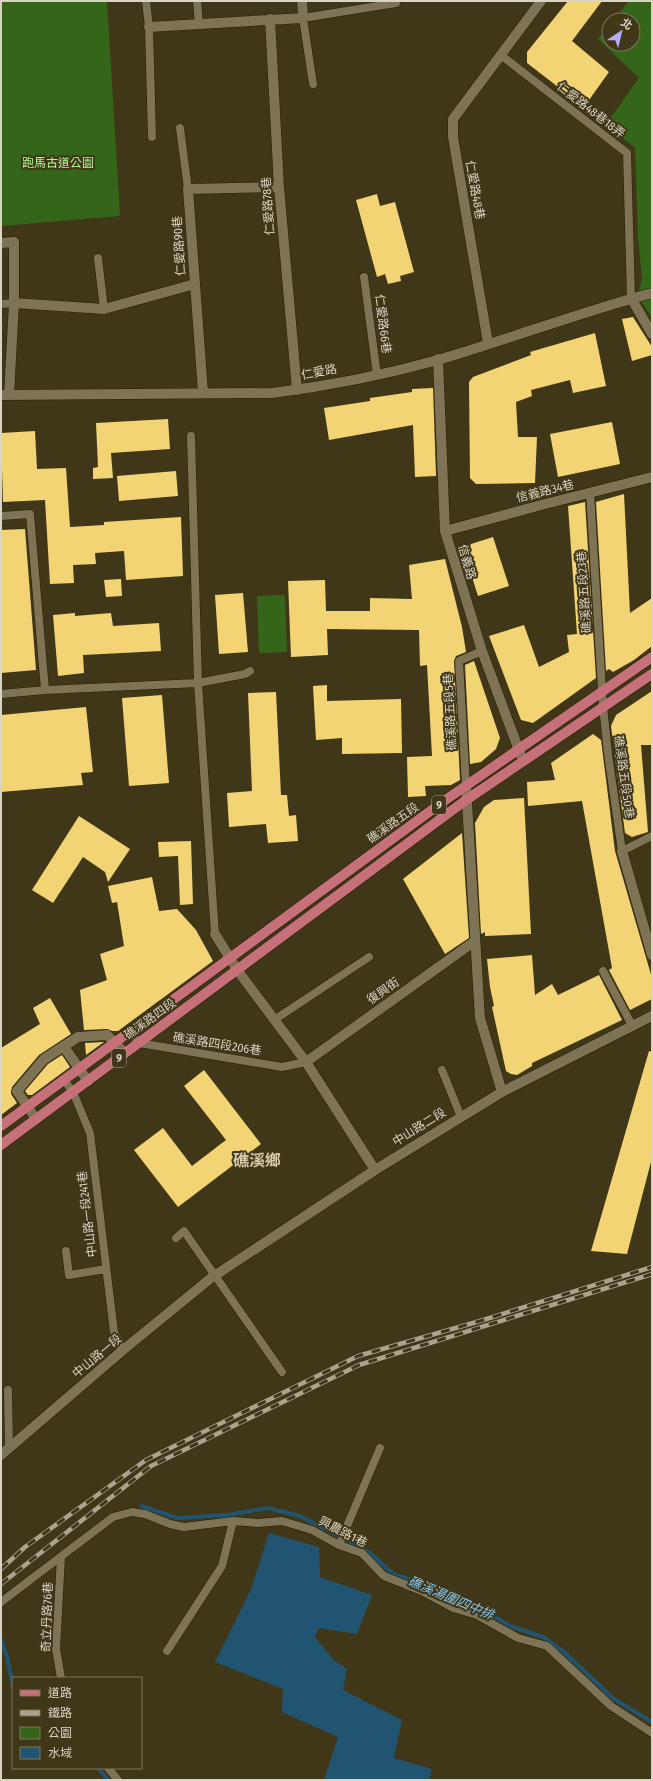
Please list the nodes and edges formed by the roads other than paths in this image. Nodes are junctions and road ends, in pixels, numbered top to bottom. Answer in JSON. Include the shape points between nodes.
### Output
{"nodes":[{"id":1,"x":146,"y":1,"type":"edge"},
{"id":2,"x":197,"y":1,"type":"edge"},
{"id":3,"x":302,"y":1,"type":"edge"},
{"id":4,"x":541,"y":1,"type":"edge"},
{"id":5,"x":396,"y":3,"type":"dead end"},
{"id":6,"x":303,"y":18,"type":"junction"},
{"id":7,"x":270,"y":19,"type":"junction"},
{"id":8,"x":199,"y":24,"type":"junction"},
{"id":9,"x":149,"y":27,"type":"junction"},
{"id":10,"x":502,"y":56,"type":"junction"},
{"id":11,"x":313,"y":84,"type":"dead end"},
{"id":12,"x":180,"y":128,"type":"dead end"},
{"id":13,"x":152,"y":137,"type":"dead end"},
{"id":14,"x":279,"y":187,"type":"junction"},
{"id":15,"x":188,"y":189,"type":"junction"},
{"id":16,"x":1,"y":243,"type":"edge"},
{"id":17,"x":98,"y":258,"type":"dead end"},
{"id":18,"x":364,"y":277,"type":"dead end"},
{"id":19,"x":195,"y":284,"type":"junction"},
{"id":20,"x":651,"y":293,"type":"edge"},
{"id":21,"x":631,"y":298,"type":"junction"},
{"id":22,"x":14,"y":303,"type":"junction"},
{"id":23,"x":1,"y":304,"type":"edge"},
{"id":24,"x":104,"y":309,"type":"junction"},
{"id":25,"x":652,"y":334,"type":"edge"},
{"id":26,"x":488,"y":343,"type":"junction"},
{"id":27,"x":438,"y":360,"type":"junction"},
{"id":28,"x":377,"y":375,"type":"junction"},
{"id":29,"x":297,"y":390,"type":"junction"},
{"id":30,"x":202,"y":392,"type":"junction"},
{"id":31,"x":5,"y":395,"type":"edge"},
{"id":32,"x":191,"y":436,"type":"dead end"},
{"id":33,"x":652,"y":477,"type":"edge"},
{"id":34,"x":590,"y":493,"type":"junction"},
{"id":35,"x":1,"y":516,"type":"edge"},
{"id":36,"x":445,"y":531,"type":"junction"},
{"id":37,"x":482,"y":651,"type":"junction"},
{"id":38,"x":652,"y":657,"type":"edge"},
{"id":39,"x":250,"y":670,"type":"dead end"},
{"id":40,"x":652,"y":674,"type":"edge"},
{"id":41,"x":198,"y":683,"type":"junction"},
{"id":42,"x":45,"y":690,"type":"junction"},
{"id":43,"x":603,"y":691,"type":"junction"},
{"id":44,"x":1,"y":694,"type":"edge"},
{"id":45,"x":604,"y":706,"type":"junction"},
{"id":46,"x":518,"y":749,"type":"junction"},
{"id":47,"x":523,"y":761,"type":"junction"},
{"id":48,"x":466,"y":786,"type":"junction"},
{"id":49,"x":466,"y":800,"type":"junction"},
{"id":50,"x":652,"y":836,"type":"edge"},
{"id":51,"x":622,"y":851,"type":"junction"},
{"id":52,"x":215,"y":934,"type":"joint"},
{"id":53,"x":475,"y":941,"type":"junction"},
{"id":54,"x":652,"y":955,"type":"edge"},
{"id":55,"x":369,"y":957,"type":"dead end"},
{"id":56,"x":230,"y":958,"type":"junction"},
{"id":57,"x":238,"y":971,"type":"junction"},
{"id":58,"x":603,"y":971,"type":"dead end"},
{"id":59,"x":652,"y":1016,"type":"edge"},
{"id":60,"x":274,"y":1020,"type":"junction"},
{"id":61,"x":633,"y":1027,"type":"junction"},
{"id":62,"x":130,"y":1031,"type":"junction"},
{"id":63,"x":116,"y":1042,"type":"junction"},
{"id":64,"x":139,"y":1043,"type":"junction"},
{"id":65,"x":64,"y":1047,"type":"junction"},
{"id":66,"x":125,"y":1053,"type":"junction"},
{"id":67,"x":306,"y":1062,"type":"junction"},
{"id":68,"x":79,"y":1069,"type":"junction"},
{"id":69,"x":442,"y":1070,"type":"dead end"},
{"id":70,"x":64,"y":1080,"type":"junction"},
{"id":71,"x":88,"y":1081,"type":"junction"},
{"id":72,"x":73,"y":1092,"type":"junction"},
{"id":73,"x":502,"y":1092,"type":"junction"},
{"id":74,"x":27,"y":1107,"type":"junction"},
{"id":75,"x":461,"y":1117,"type":"junction"},
{"id":76,"x":36,"y":1119,"type":"junction"},
{"id":77,"x":1,"y":1126,"type":"edge"},
{"id":78,"x":1,"y":1145,"type":"edge"},
{"id":79,"x":375,"y":1170,"type":"junction"},
{"id":80,"x":176,"y":1238,"type":"dead end"},
{"id":81,"x":66,"y":1251,"type":"dead end"},
{"id":82,"x":106,"y":1269,"type":"junction"},
{"id":83,"x":213,"y":1277,"type":"junction"},
{"id":84,"x":123,"y":1350,"type":"junction"},
{"id":85,"x":282,"y":1372,"type":"dead end"},
{"id":86,"x":8,"y":1390,"type":"dead end"},
{"id":87,"x":9,"y":1448,"type":"junction"},
{"id":88,"x":380,"y":1448,"type":"dead end"},
{"id":89,"x":1,"y":1455,"type":"edge"},
{"id":90,"x":233,"y":1521,"type":"junction"},
{"id":91,"x":339,"y":1544,"type":"junction"},
{"id":92,"x":61,"y":1557,"type":"junction"},
{"id":93,"x":1,"y":1602,"type":"edge"},
{"id":94,"x":167,"y":1651,"type":"dead end"},
{"id":95,"x":61,"y":1677,"type":"edge"},
{"id":96,"x":652,"y":1733,"type":"edge"},
{"id":97,"x":109,"y":1769,"type":"edge"},
{"id":98,"x":118,"y":1780,"type":"edge"}],
"edges":[{"from":1,"to":9,"type":"lane"},
{"from":2,"to":8,"type":"lane"},
{"from":3,"to":6,"type":"street"},
{"from":4,"to":10,"type":"street","name":"仁愛路48巷"},
{"from":5,"to":6,"type":"lane"},
{"from":6,"to":7,"type":"street"},
{"from":6,"to":11,"type":"lane"},
{"from":7,"to":8,"type":"street"},
{"from":7,"to":14,"type":"street","name":"仁愛路78巷"},
{"from":8,"to":9,"type":"street"},
{"from":9,"to":13,"type":"lane"},
{"from":10,"to":21,"type":"lane","name":"仁愛路48巷18弄","via":[[627,153]]},
{"from":10,"to":26,"type":"street","name":"仁愛路48巷","via":[[453,119],[453,137]]},
{"from":12,"to":15,"type":"lane"},
{"from":14,"to":15,"type":"street"},
{"from":14,"to":29,"type":"street","name":"仁愛路78巷"},
{"from":15,"to":19,"type":"street","name":"仁愛路90巷"},
{"from":16,"to":22,"type":"street","via":[[14,242]]},
{"from":17,"to":24,"type":"lane"},
{"from":18,"to":28,"type":"lane","name":"仁愛路66巷"},
{"from":19,"to":24,"type":"street"},
{"from":19,"to":30,"type":"street","name":"仁愛路90巷"},
{"from":20,"to":21,"type":"street","name":"仁愛路"},
{"from":21,"to":25,"type":"street"},
{"from":21,"to":26,"type":"street","name":"仁愛路"},
{"from":22,"to":23,"type":"lane"},
{"from":22,"to":24,"type":"street"},
{"from":22,"to":31,"type":"street"},
{"from":26,"to":27,"type":"street","name":"仁愛路"},
{"from":27,"to":28,"type":"street","name":"仁愛路"},
{"from":27,"to":36,"type":"street","name":"信義路"},
{"from":28,"to":29,"type":"street","name":"仁愛路"},
{"from":29,"to":30,"type":"street","name":"仁愛路","via":[[272,393]]},
{"from":30,"to":31,"type":"street","name":"仁愛路"},
{"from":32,"to":41,"type":"lane"},
{"from":33,"to":34,"type":"street","name":"信義路34巷"},
{"from":34,"to":36,"type":"street","name":"信義路34巷"},
{"from":34,"to":43,"type":"lane","name":"礁溪路五段23巷"},
{"from":35,"to":42,"type":"lane","via":[[30,514]]},
{"from":36,"to":37,"type":"street","name":"信義路"},
{"from":37,"to":46,"type":"street","name":"信義路"},
{"from":37,"to":48,"type":"lane","name":"礁溪路五段5巷","via":[[459,661]]},
{"from":38,"to":43,"type":"main road","name":"礁溪路五段","number":"9"},
{"from":39,"to":41,"type":"lane","via":[[244,674]]},
{"from":40,"to":45,"type":"main road","name":"礁溪路五段","number":"9"},
{"from":41,"to":42,"type":"lane"},
{"from":41,"to":52,"type":"lane"},
{"from":42,"to":44,"type":"lane"},
{"from":43,"to":45,"type":"lane","name":"礁溪路五段23巷"},
{"from":43,"to":46,"type":"main road","name":"礁溪路五段","number":"9"},
{"from":45,"to":47,"type":"main road","name":"礁溪路五段","number":"9"},
{"from":45,"to":51,"type":"lane","name":"礁溪路五段50巷"},
{"from":46,"to":47,"type":"street","name":"信義路"},
{"from":46,"to":48,"type":"main road","name":"礁溪路五段","number":"9"},
{"from":47,"to":49,"type":"main road","name":"礁溪路五段","number":"9"},
{"from":48,"to":49,"type":"street"},
{"from":48,"to":56,"type":"main road","name":"礁溪路五段","number":"9"},
{"from":49,"to":53,"type":"street"},
{"from":49,"to":57,"type":"main road","name":"礁溪路五段","number":"9"},
{"from":50,"to":51,"type":"lane"},
{"from":51,"to":54,"type":"street"},
{"from":52,"to":56,"type":"street"},
{"from":53,"to":67,"type":"street","name":"復興街"},
{"from":53,"to":73,"type":"street","via":[[480,1018]]},
{"from":55,"to":60,"type":"lane"},
{"from":56,"to":57,"type":"street"},
{"from":56,"to":62,"type":"main road","name":"礁溪路四段","number":"9"},
{"from":57,"to":60,"type":"street"},
{"from":57,"to":64,"type":"main road","name":"礁溪路四段","number":"9"},
{"from":58,"to":61,"type":"lane"},
{"from":59,"to":61,"type":"street","name":"中山路二段"},
{"from":60,"to":67,"type":"street"},
{"from":61,"to":73,"type":"street","name":"中山路二段"},
{"from":62,"to":63,"type":"main road","name":"礁溪路四段","number":"9"},
{"from":62,"to":64,"type":"lane"},
{"from":63,"to":65,"type":"street","via":[[107,1035],[78,1037]]},
{"from":63,"to":66,"type":"street"},
{"from":63,"to":68,"type":"main road","name":"礁溪路四段","number":"9"},
{"from":64,"to":66,"type":"main road","name":"礁溪路四段","number":"9"},
{"from":64,"to":67,"type":"lane","name":"礁溪路四段206巷","via":[[282,1067]]},
{"from":65,"to":68,"type":"street"},
{"from":65,"to":74,"type":"street","via":[[44,1059],[17,1091]]},
{"from":66,"to":71,"type":"main road","name":"礁溪路四段","number":"9"},
{"from":67,"to":79,"type":"street"},
{"from":68,"to":70,"type":"main road","name":"礁溪路四段","number":"9"},
{"from":68,"to":71,"type":"street"},
{"from":69,"to":75,"type":"lane"},
{"from":70,"to":72,"type":"lane","name":"中山路一段241巷"},
{"from":70,"to":74,"type":"main road","name":"礁溪路四段","number":"9"},
{"from":71,"to":72,"type":"main road","name":"礁溪路四段","number":"9"},
{"from":72,"to":76,"type":"main road","name":"礁溪路四段","number":"9"},
{"from":72,"to":82,"type":"lane","name":"中山路一段241巷","via":[[90,1133]]},
{"from":73,"to":75,"type":"street","name":"中山路二段"},
{"from":74,"to":76,"type":"street"},
{"from":74,"to":77,"type":"main road","name":"礁溪路四段","number":"9"},
{"from":75,"to":79,"type":"street","name":"中山路二段"},
{"from":76,"to":78,"type":"main road","name":"礁溪路四段","number":"9"},
{"from":79,"to":83,"type":"street","name":"中山路二段"},
{"from":80,"to":83,"type":"lane","via":[[184,1231]]},
{"from":81,"to":82,"type":"lane","via":[[69,1275]]},
{"from":82,"to":84,"type":"lane","name":"中山路一段241巷","via":[[114,1332]]},
{"from":83,"to":84,"type":"street","name":"中山路一段"},
{"from":83,"to":85,"type":"lane"},
{"from":84,"to":87,"type":"street","name":"中山路一段"},
{"from":86,"to":87,"type":"lane"},
{"from":87,"to":89,"type":"street","name":"中山路一段"},
{"from":88,"to":91,"type":"lane"},
{"from":90,"to":91,"type":"lane","name":"興農路1巷","via":[[282,1521],[312,1530]]},
{"from":90,"to":92,"type":"lane","name":"興農路1巷","via":[[184,1527],[132,1512],[113,1517]]},
{"from":90,"to":94,"type":"lane","via":[[222,1566]]},
{"from":91,"to":96,"type":"lane","name":"興農路1巷","via":[[362,1553],[384,1576],[424,1592],[453,1608],[477,1615],[518,1638],[547,1646],[611,1706]]},
{"from":92,"to":93,"type":"lane","name":"興農路1巷"},
{"from":92,"to":95,"type":"lane","name":"奇立丹路76巷","via":[[56,1649]]},
{"from":97,"to":98,"type":"lane"}]}
